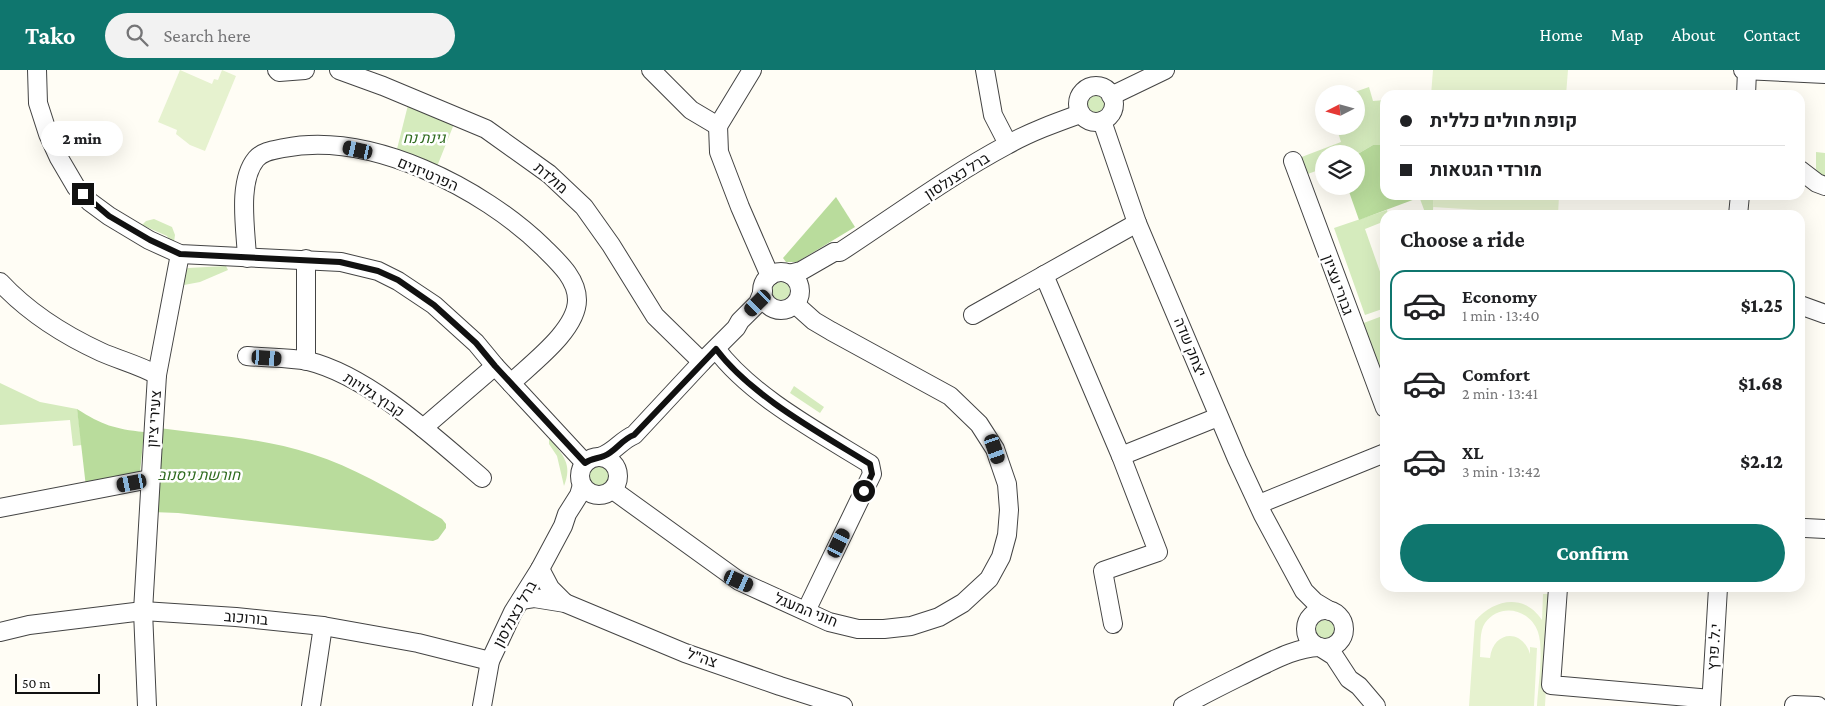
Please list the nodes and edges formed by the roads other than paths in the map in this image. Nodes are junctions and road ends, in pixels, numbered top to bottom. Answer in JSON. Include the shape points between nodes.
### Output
{"nodes":[{"id":1,"x":37,"y":70,"type":"edge"},
{"id":2,"x":277,"y":70,"type":"edge"},
{"id":3,"x":305,"y":70,"type":"edge"},
{"id":4,"x":339,"y":70,"type":"edge"},
{"id":5,"x":651,"y":70,"type":"edge"},
{"id":6,"x":752,"y":70,"type":"edge"},
{"id":7,"x":985,"y":70,"type":"edge"},
{"id":8,"x":1091,"y":70,"type":"edge"},
{"id":9,"x":1165,"y":70,"type":"edge"},
{"id":10,"x":1745,"y":71,"type":"edge"},
{"id":11,"x":1788,"y":72,"type":"edge"},
{"id":12,"x":1825,"y":74,"type":"edge"},
{"id":13,"x":1084,"y":90,"type":"junction"},
{"id":14,"x":1746,"y":90,"type":"edge"},
{"id":15,"x":1111,"y":96,"type":"junction"},
{"id":16,"x":1080,"y":114,"type":"junction"},
{"id":17,"x":1102,"y":121,"type":"junction"},
{"id":18,"x":718,"y":126,"type":"junction"},
{"id":19,"x":1008,"y":144,"type":"junction"},
{"id":20,"x":1293,"y":161,"type":"dead end"},
{"id":21,"x":1805,"y":174,"type":"edge"},
{"id":22,"x":1825,"y":186,"type":"edge"},
{"id":23,"x":1137,"y":223,"type":"junction"},
{"id":24,"x":840,"y":252,"type":"junction"},
{"id":25,"x":180,"y":254,"type":"junction"},
{"id":26,"x":247,"y":258,"type":"junction"},
{"id":27,"x":306,"y":259,"type":"junction"},
{"id":28,"x":789,"y":274,"type":"junction"},
{"id":29,"x":1044,"y":275,"type":"junction"},
{"id":30,"x":0,"y":282,"type":"edge"},
{"id":31,"x":766,"y":283,"type":"junction"},
{"id":32,"x":797,"y":297,"type":"junction"},
{"id":33,"x":1805,"y":307,"type":"edge"},
{"id":34,"x":777,"y":309,"type":"junction"},
{"id":35,"x":1825,"y":314,"type":"edge"},
{"id":36,"x":973,"y":315,"type":"dead end"},
{"id":37,"x":736,"y":328,"type":"junction"},
{"id":38,"x":716,"y":349,"type":"junction"},
{"id":39,"x":247,"y":356,"type":"dead end"},
{"id":40,"x":306,"y":361,"type":"junction"},
{"id":41,"x":702,"y":362,"type":"junction"},
{"id":42,"x":495,"y":366,"type":"junction"},
{"id":43,"x":157,"y":375,"type":"junction"},
{"id":44,"x":511,"y":384,"type":"junction"},
{"id":45,"x":1380,"y":395,"type":"edge"},
{"id":46,"x":1218,"y":417,"type":"junction"},
{"id":47,"x":423,"y":428,"type":"junction"},
{"id":48,"x":634,"y":435,"type":"junction"},
{"id":49,"x":1380,"y":455,"type":"edge"},
{"id":50,"x":1121,"y":456,"type":"junction"},
{"id":51,"x":592,"y":460,"type":"junction"},
{"id":52,"x":618,"y":472,"type":"junction"},
{"id":53,"x":482,"y":478,"type":"dead end"},
{"id":54,"x":150,"y":479,"type":"junction"},
{"id":55,"x":589,"y":490,"type":"junction"},
{"id":56,"x":613,"y":490,"type":"junction"},
{"id":57,"x":1259,"y":504,"type":"junction"},
{"id":58,"x":0,"y":508,"type":"edge"},
{"id":59,"x":1805,"y":528,"type":"dead end"},
{"id":60,"x":1825,"y":529,"type":"edge"},
{"id":61,"x":1291,"y":568,"type":"junction"},
{"id":62,"x":540,"y":569,"type":"junction"},
{"id":63,"x":1558,"y":592,"type":"edge"},
{"id":64,"x":1718,"y":592,"type":"edge"},
{"id":65,"x":521,"y":600,"type":"junction"},
{"id":66,"x":565,"y":603,"type":"junction"},
{"id":67,"x":143,"y":611,"type":"junction"},
{"id":68,"x":806,"y":611,"type":"junction"},
{"id":69,"x":1330,"y":611,"type":"junction"},
{"id":70,"x":1113,"y":624,"type":"dead end"},
{"id":71,"x":323,"y":626,"type":"junction"},
{"id":72,"x":1307,"y":626,"type":"junction"},
{"id":73,"x":0,"y":632,"type":"edge"},
{"id":74,"x":1343,"y":636,"type":"junction"},
{"id":75,"x":1321,"y":648,"type":"junction"},
{"id":76,"x":490,"y":661,"type":"junction"},
{"id":77,"x":1264,"y":665,"type":"junction"},
{"id":78,"x":1359,"y":686,"type":"junction"},
{"id":79,"x":1711,"y":703,"type":"edge"},
{"id":80,"x":1794,"y":704,"type":"dead end"},
{"id":81,"x":147,"y":706,"type":"edge"},
{"id":82,"x":311,"y":706,"type":"edge"},
{"id":83,"x":482,"y":706,"type":"edge"},
{"id":84,"x":842,"y":706,"type":"edge"},
{"id":85,"x":1183,"y":706,"type":"edge"},
{"id":86,"x":1376,"y":706,"type":"edge"},
{"id":87,"x":1818,"y":706,"type":"edge"}],
"edges":[{"from":1,"to":25,"type":"street","via":[[38,102],[48,134],[76,187],[109,216]]},
{"from":2,"to":3,"type":"street"},
{"from":4,"to":41,"type":"street","name":"מולדת","via":[[486,129],[549,174],[589,215],[611,244],[655,316]]},
{"from":5,"to":18,"type":"street","via":[[691,110]]},
{"from":6,"to":18,"type":"street"},
{"from":7,"to":19,"type":"street","via":[[993,115]]},
{"from":8,"to":13,"type":"street","via":[[1089,84]]},
{"from":9,"to":15,"type":"street"},
{"from":10,"to":11,"type":"street"},
{"from":10,"to":14,"type":"street"},
{"from":11,"to":12,"type":"street"},
{"from":13,"to":15,"type":"street","via":[[1101,87]]},
{"from":13,"to":16,"type":"street","via":[[1078,100]]},
{"from":15,"to":17,"type":"street","via":[[1112,111]]},
{"from":16,"to":17,"type":"street","via":[[1087,121]]},
{"from":16,"to":19,"type":"street","name":"ברל כצנלסון"},
{"from":17,"to":23,"type":"street","name":"יצחק שדה"},
{"from":18,"to":31,"type":"street","via":[[719,152]]},
{"from":19,"to":24,"type":"street","name":"ברל כצנלסון"},
{"from":20,"to":45,"type":"street","name":"גבורי עציון"},
{"from":21,"to":22,"type":"street"},
{"from":23,"to":29,"type":"street"},
{"from":23,"to":46,"type":"street","name":"יצחק שדה"},
{"from":24,"to":28,"type":"street","name":"ברל כצנלסון"},
{"from":24,"to":32,"type":"street","name":"ברל כצנלסון","via":[[837,258],[807,280]]},
{"from":25,"to":26,"type":"street"},
{"from":25,"to":43,"type":"street","name":"צעירי ציון"},
{"from":26,"to":27,"type":"street"},
{"from":26,"to":44,"type":"street","name":"הפרטיזנים","via":[[244,193],[257,158],[266,152],[295,146],[342,146],[391,158],[443,177],[514,222],[564,267],[572,282],[577,298],[575,314],[566,331]]},
{"from":27,"to":40,"type":"street"},
{"from":27,"to":42,"type":"street","via":[[340,262],[378,271],[398,280],[434,305],[476,343]]},
{"from":28,"to":31,"type":"street","name":"ברל כצנלסון","via":[[781,272]]},
{"from":28,"to":32,"type":"street","via":[[797,280]]},
{"from":29,"to":36,"type":"street"},
{"from":29,"to":50,"type":"street"},
{"from":30,"to":43,"type":"street","via":[[54,326],[101,352]]},
{"from":31,"to":34,"type":"street","via":[[767,302]]},
{"from":31,"to":37,"type":"street","name":"ברל כצנלסון","via":[[758,303]]},
{"from":32,"to":34,"type":"street","name":"ברל כצנלסון","via":[[784,309]]},
{"from":32,"to":68,"type":"street","name":"חוני המעגל","via":[[814,322],[950,396],[979,424],[995,449],[1007,484],[1009,510],[1001,557],[989,579],[963,603],[939,617],[911,626],[858,629],[829,622]]},
{"from":33,"to":35,"type":"street"},
{"from":34,"to":37,"type":"street","name":"ברל כצנלסון","via":[[764,312]]},
{"from":37,"to":38,"type":"street","name":"ברל כצנלסון"},
{"from":38,"to":41,"type":"street","name":"ברל כצנלסון"},
{"from":38,"to":68,"type":"street","via":[[741,378],[870,464],[872,474]]},
{"from":39,"to":40,"type":"street","name":"קבוץ גלויות"},
{"from":40,"to":47,"type":"street","name":"קבוץ גלויות","via":[[331,368],[363,384]]},
{"from":41,"to":48,"type":"street","name":"ברל כצנלסון"},
{"from":42,"to":44,"type":"street"},
{"from":42,"to":47,"type":"street"},
{"from":43,"to":54,"type":"street","name":"צעירי ציון"},
{"from":44,"to":51,"type":"street"},
{"from":46,"to":50,"type":"street"},
{"from":46,"to":57,"type":"street","name":"יצחק שדה"},
{"from":47,"to":53,"type":"street","name":"קבוץ גלויות"},
{"from":48,"to":51,"type":"street","name":"ברל כצנלסון","via":[[605,456]]},
{"from":48,"to":52,"type":"street","name":"ברל כצנלסון","via":[[634,442],[621,460]]},
{"from":49,"to":57,"type":"street"},
{"from":50,"to":70,"type":"street","via":[[1158,552],[1103,571]]},
{"from":51,"to":52,"type":"street","via":[[609,460]]},
{"from":51,"to":55,"type":"street","name":"ברל כצנלסון","via":[[580,474]]},
{"from":52,"to":56,"type":"street","name":"ברל כצנלסון"},
{"from":54,"to":58,"type":"street"},
{"from":54,"to":67,"type":"street","name":"צעירי ציון"},
{"from":55,"to":56,"type":"street","via":[[605,495]]},
{"from":55,"to":62,"type":"street","name":"ברל כצנלסון","via":[[579,495],[567,514]]},
{"from":56,"to":68,"type":"street","name":"חוני המעגל","via":[[739,581]]},
{"from":57,"to":61,"type":"street","name":"יצחק שדה"},
{"from":59,"to":60,"type":"street"},
{"from":61,"to":69,"type":"street","name":"יצחק שדה","via":[[1310,598]]},
{"from":61,"to":72,"type":"street","name":"יצחק שדה","via":[[1306,608]]},
{"from":62,"to":65,"type":"street","name":"ברל כצנלסון"},
{"from":62,"to":66,"type":"street","name":"צה\"ל","via":[[550,588]]},
{"from":63,"to":79,"type":"street","via":[[1551,685]]},
{"from":64,"to":79,"type":"street","name":"י.ל. פרץ"},
{"from":65,"to":66,"type":"street","name":"צה\"ל","via":[[534,598]]},
{"from":65,"to":76,"type":"street","name":"ברל כצנלסון"},
{"from":66,"to":84,"type":"street","name":"צה\"ל","via":[[689,654]]},
{"from":67,"to":71,"type":"street","name":"בורוכוב"},
{"from":67,"to":73,"type":"street","name":"בורוכוב","via":[[28,625]]},
{"from":67,"to":81,"type":"street","name":"צעירי ציון"},
{"from":69,"to":72,"type":"street","via":[[1313,615]]},
{"from":69,"to":74,"type":"street","via":[[1340,618]]},
{"from":71,"to":76,"type":"street","name":"בורוכוב","via":[[418,643]]},
{"from":71,"to":82,"type":"street"},
{"from":72,"to":75,"type":"street","via":[[1311,643]]},
{"from":72,"to":77,"type":"street","via":[[1298,639]]},
{"from":74,"to":75,"type":"street","via":[[1335,646]]},
{"from":74,"to":78,"type":"street"},
{"from":75,"to":77,"type":"street","via":[[1303,649]]},
{"from":75,"to":78,"type":"street","via":[[1334,656],[1349,679]]},
{"from":76,"to":83,"type":"street","name":"ברל כצנלסון"},
{"from":77,"to":85,"type":"street"},
{"from":78,"to":86,"type":"street"},
{"from":80,"to":87,"type":"street"}]}
